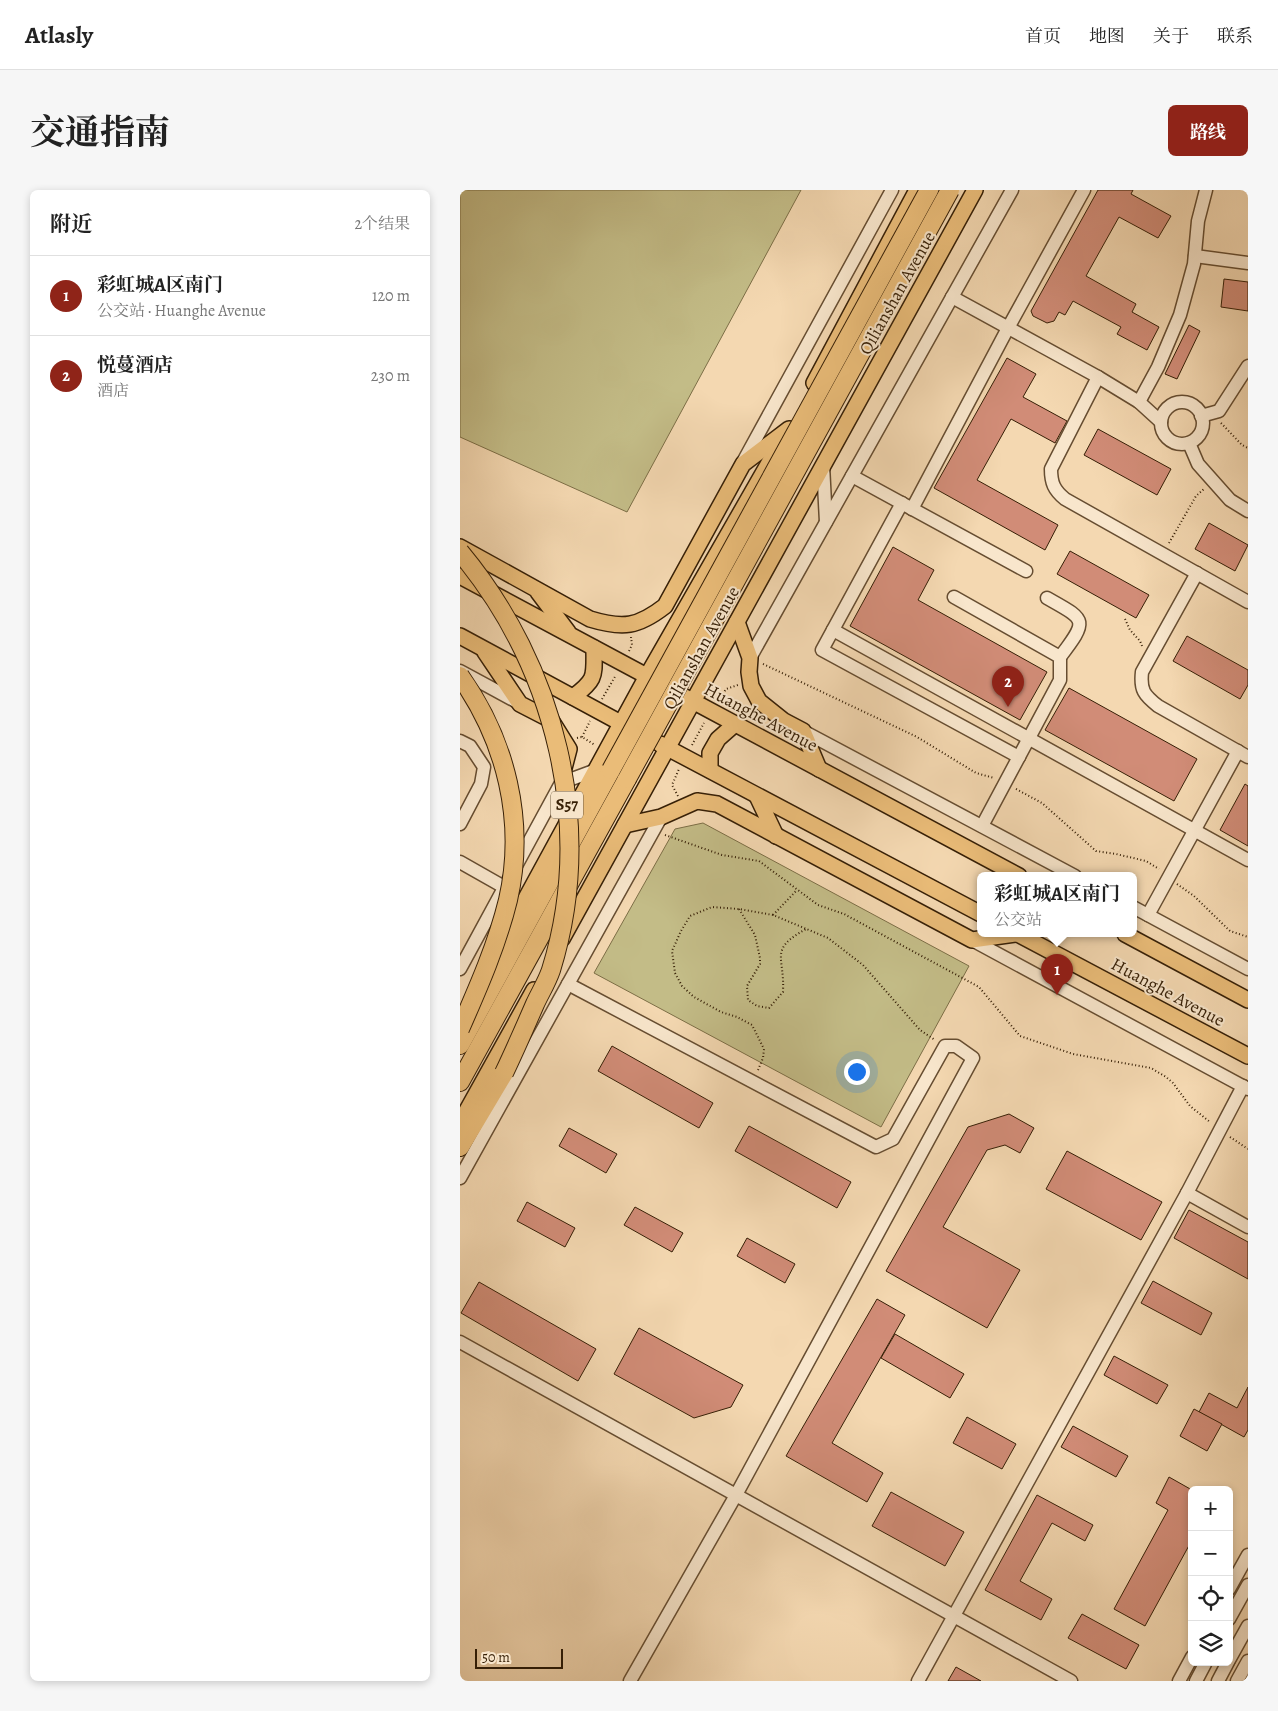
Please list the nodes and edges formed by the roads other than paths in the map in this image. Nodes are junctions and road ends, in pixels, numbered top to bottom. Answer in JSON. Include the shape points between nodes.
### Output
{"nodes":[{"id":1,"x":892,"y":190,"type":"edge"},
{"id":2,"x":917,"y":190,"type":"edge"},
{"id":3,"x":930,"y":190,"type":"edge"},
{"id":4,"x":950,"y":190,"type":"edge"},
{"id":5,"x":975,"y":190,"type":"edge"},
{"id":6,"x":1012,"y":190,"type":"edge"},
{"id":7,"x":1084,"y":190,"type":"edge"},
{"id":8,"x":1206,"y":190,"type":"edge"},
{"id":9,"x":1195,"y":256,"type":"junction"},
{"id":10,"x":1248,"y":263,"type":"edge"},
{"id":11,"x":952,"y":297,"type":"junction"},
{"id":12,"x":1008,"y":328,"type":"junction"},
{"id":13,"x":1248,"y":366,"type":"edge"},
{"id":14,"x":1098,"y":378,"type":"junction"},
{"id":15,"x":1139,"y":402,"type":"junction"},
{"id":16,"x":1207,"y":414,"type":"junction"},
{"id":17,"x":1161,"y":422,"type":"junction"},
{"id":18,"x":789,"y":429,"type":"junction"},
{"id":19,"x":1189,"y":443,"type":"junction"},
{"id":20,"x":742,"y":464,"type":"junction"},
{"id":21,"x":823,"y":466,"type":"junction"},
{"id":22,"x":852,"y":476,"type":"junction"},
{"id":23,"x":907,"y":506,"type":"junction"},
{"id":24,"x":1248,"y":511,"type":"edge"},
{"id":25,"x":826,"y":522,"type":"junction"},
{"id":26,"x":460,"y":547,"type":"edge"},
{"id":27,"x":460,"y":552,"type":"edge"},
{"id":28,"x":1026,"y":572,"type":"dead end"},
{"id":29,"x":1197,"y":573,"type":"junction"},
{"id":30,"x":460,"y":576,"type":"edge"},
{"id":31,"x":535,"y":587,"type":"junction"},
{"id":32,"x":954,"y":597,"type":"dead end"},
{"id":33,"x":1047,"y":598,"type":"dead end"},
{"id":34,"x":1248,"y":602,"type":"edge"},
{"id":35,"x":737,"y":622,"type":"junction"},
{"id":36,"x":833,"y":630,"type":"junction"},
{"id":37,"x":571,"y":635,"type":"junction"},
{"id":38,"x":460,"y":636,"type":"edge"},
{"id":39,"x":594,"y":648,"type":"junction"},
{"id":40,"x":483,"y":649,"type":"junction"},
{"id":41,"x":1060,"y":657,"type":"junction"},
{"id":42,"x":750,"y":658,"type":"junction"},
{"id":43,"x":460,"y":671,"type":"edge"},
{"id":44,"x":460,"y":676,"type":"edge"},
{"id":45,"x":648,"y":676,"type":"junction"},
{"id":46,"x":573,"y":697,"type":"junction"},
{"id":47,"x":693,"y":701,"type":"junction"},
{"id":48,"x":520,"y":704,"type":"junction"},
{"id":49,"x":622,"y":724,"type":"junction"},
{"id":50,"x":735,"y":724,"type":"junction"},
{"id":51,"x":804,"y":731,"type":"junction"},
{"id":52,"x":1029,"y":739,"type":"junction"},
{"id":53,"x":460,"y":741,"type":"edge"},
{"id":54,"x":668,"y":748,"type":"junction"},
{"id":55,"x":1243,"y":754,"type":"edge"},
{"id":56,"x":1019,"y":757,"type":"junction"},
{"id":57,"x":819,"y":769,"type":"junction"},
{"id":58,"x":596,"y":770,"type":"junction"},
{"id":59,"x":710,"y":770,"type":"junction"},
{"id":60,"x":560,"y":783,"type":"junction"},
{"id":61,"x":757,"y":796,"type":"junction"},
{"id":62,"x":661,"y":817,"type":"junction"},
{"id":63,"x":460,"y":824,"type":"edge"},
{"id":64,"x":625,"y":825,"type":"junction"},
{"id":65,"x":982,"y":826,"type":"junction"},
{"id":66,"x":1194,"y":830,"type":"junction"},
{"id":67,"x":776,"y":836,"type":"junction"},
{"id":68,"x":1248,"y":860,"type":"edge"},
{"id":69,"x":460,"y":862,"type":"edge"},
{"id":70,"x":1011,"y":872,"type":"edge"},
{"id":71,"x":1068,"y":872,"type":"edge"},
{"id":72,"x":504,"y":887,"type":"junction"},
{"id":73,"x":1137,"y":909,"type":"edge"},
{"id":74,"x":977,"y":912,"type":"edge"},
{"id":75,"x":1148,"y":915,"type":"junction"},
{"id":76,"x":994,"y":937,"type":"edge"},
{"id":77,"x":1023,"y":937,"type":"edge"},
{"id":78,"x":1131,"y":937,"type":"edge"},
{"id":79,"x":972,"y":940,"type":"junction"},
{"id":80,"x":1248,"y":969,"type":"edge"},
{"id":81,"x":460,"y":970,"type":"edge"},
{"id":82,"x":568,"y":984,"type":"junction"},
{"id":83,"x":1245,"y":996,"type":"edge"},
{"id":84,"x":460,"y":1018,"type":"edge"},
{"id":85,"x":460,"y":1029,"type":"edge"},
{"id":86,"x":460,"y":1045,"type":"edge"},
{"id":87,"x":1248,"y":1056,"type":"edge"},
{"id":88,"x":460,"y":1082,"type":"edge"},
{"id":89,"x":1246,"y":1088,"type":"edge"},
{"id":90,"x":460,"y":1123,"type":"edge"},
{"id":91,"x":460,"y":1147,"type":"edge"},
{"id":92,"x":460,"y":1178,"type":"edge"},
{"id":93,"x":1187,"y":1193,"type":"junction"},
{"id":94,"x":1248,"y":1227,"type":"edge"},
{"id":95,"x":460,"y":1342,"type":"edge"},
{"id":96,"x":736,"y":1495,"type":"junction"},
{"id":97,"x":1248,"y":1555,"type":"edge"},
{"id":98,"x":1233,"y":1582,"type":"edge"},
{"id":99,"x":1248,"y":1585,"type":"edge"},
{"id":100,"x":1233,"y":1613,"type":"edge"},
{"id":101,"x":954,"y":1616,"type":"junction"},
{"id":102,"x":1248,"y":1626,"type":"edge"},
{"id":103,"x":1233,"y":1654,"type":"edge"},
{"id":104,"x":1248,"y":1661,"type":"edge"},
{"id":105,"x":1188,"y":1664,"type":"edge"},
{"id":106,"x":1204,"y":1666,"type":"edge"},
{"id":107,"x":1226,"y":1666,"type":"edge"},
{"id":108,"x":630,"y":1681,"type":"edge"},
{"id":109,"x":918,"y":1681,"type":"edge"},
{"id":110,"x":1071,"y":1681,"type":"edge"},
{"id":111,"x":1179,"y":1681,"type":"edge"},
{"id":112,"x":1196,"y":1681,"type":"edge"},
{"id":113,"x":1218,"y":1681,"type":"edge"},
{"id":114,"x":1237,"y":1681,"type":"edge"}],
"edges":[{"from":1,"to":20,"type":"street"},
{"from":2,"to":18,"type":"main road","name":"Qilianshan Avenue"},
{"from":3,"to":86,"type":"highway","bridge":true},
{"from":4,"to":88,"type":"highway","bridge":true},
{"from":5,"to":21,"type":"main road","name":"Qilianshan Avenue"},
{"from":6,"to":11,"type":"street"},
{"from":7,"to":12,"type":"street"},
{"from":8,"to":9,"type":"street","via":[[1198,221]]},
{"from":9,"to":10,"type":"street"},
{"from":9,"to":15,"type":"street","via":[[1180,315]]},
{"from":11,"to":12,"type":"street"},
{"from":11,"to":22,"type":"street"},
{"from":12,"to":14,"type":"street"},
{"from":12,"to":23,"type":"street"},
{"from":13,"to":16,"type":"street","via":[[1219,411]]},
{"from":14,"to":15,"type":"street"},
{"from":14,"to":29,"type":"street","via":[[1051,469],[1051,481],[1056,492]]},
{"from":15,"to":17,"type":"street"},
{"from":16,"to":17,"type":"street","via":[[1191,404],[1175,403],[1168,407]]},
{"from":16,"to":19,"type":"street","via":[[1201,432]]},
{"from":17,"to":19,"type":"street","via":[[1166,437],[1173,442]]},
{"from":18,"to":20,"type":"main road"},
{"from":18,"to":45,"type":"main road","name":"Qilianshan Avenue"},
{"from":19,"to":24,"type":"street","via":[[1198,464],[1230,500]]},
{"from":20,"to":31,"type":"main road","via":[[665,606],[649,618],[630,625],[610,625],[590,619]]},
{"from":21,"to":25,"type":"street"},
{"from":21,"to":35,"type":"main road","name":"Qilianshan Avenue"},
{"from":22,"to":23,"type":"street"},
{"from":22,"to":25,"type":"street"},
{"from":23,"to":28,"type":"street"},
{"from":23,"to":36,"type":"street"},
{"from":25,"to":42,"type":"street"},
{"from":26,"to":31,"type":"main road"},
{"from":27,"to":91,"type":"highway","number":"S57","bridge":true,"via":[[504,613],[541,690],[563,772],[569,847],[566,898],[550,971],[504,1073]]},
{"from":29,"to":34,"type":"street"},
{"from":29,"to":55,"type":"street","via":[[1142,672],[1141,686],[1147,698]]},
{"from":30,"to":37,"type":"main road","name":"Huanghe Avenue"},
{"from":31,"to":37,"type":"main road"},
{"from":32,"to":41,"type":"street"},
{"from":33,"to":41,"type":"street","via":[[1080,620],[1080,627]]},
{"from":35,"to":42,"type":"main road"},
{"from":35,"to":47,"type":"main road","name":"Qilianshan Avenue"},
{"from":36,"to":52,"type":"street"},
{"from":36,"to":56,"type":"street","via":[[822,650]]},
{"from":37,"to":39,"type":"main road","name":"Huanghe Avenue"},
{"from":38,"to":40,"type":"main road"},
{"from":39,"to":45,"type":"main road","name":"Huanghe Avenue"},
{"from":39,"to":46,"type":"main road","via":[[594,676],[589,686]]},
{"from":40,"to":46,"type":"main road"},
{"from":40,"to":48,"type":"main road"},
{"from":41,"to":52,"type":"street","via":[[1060,680]]},
{"from":42,"to":51,"type":"main road","via":[[750,681],[759,701],[784,721]]},
{"from":43,"to":48,"type":"street"},
{"from":44,"to":85,"type":"highway","bridge":true,"via":[[482,709],[499,749],[510,791],[514,835],[512,878],[502,921]]},
{"from":45,"to":47,"type":"main road","name":"Huanghe Avenue"},
{"from":45,"to":49,"type":"main road","name":"Qilianshan Avenue"},
{"from":46,"to":49,"type":"main road"},
{"from":47,"to":50,"type":"main road","name":"Huanghe Avenue"},
{"from":47,"to":54,"type":"main road","name":"Qilianshan Avenue"},
{"from":48,"to":60,"type":"main road","via":[[552,720],[569,748]]},
{"from":49,"to":54,"type":"main road"},
{"from":49,"to":58,"type":"main road","name":"Qilianshan Avenue"},
{"from":50,"to":57,"type":"main road","name":"Huanghe Avenue"},
{"from":50,"to":59,"type":"main road","via":[[718,739],[710,753]]},
{"from":51,"to":57,"type":"main road"},
{"from":51,"to":65,"type":"street"},
{"from":52,"to":56,"type":"street"},
{"from":52,"to":66,"type":"street"},
{"from":53,"to":63,"type":"street","via":[[470,746],[484,767],[481,784]]},
{"from":54,"to":59,"type":"main road"},
{"from":54,"to":64,"type":"main road","name":"Qilianshan Avenue"},
{"from":55,"to":66,"type":"street"},
{"from":56,"to":65,"type":"street"},
{"from":57,"to":70,"type":"main road","name":"Huanghe Avenue"},
{"from":58,"to":60,"type":"street"},
{"from":58,"to":84,"type":"main road","name":"Qilianshan Avenue"},
{"from":59,"to":61,"type":"main road"},
{"from":60,"to":72,"type":"street"},
{"from":61,"to":67,"type":"main road"},
{"from":61,"to":74,"type":"main road"},
{"from":62,"to":64,"type":"main road"},
{"from":62,"to":67,"type":"main road","via":[[697,801],[717,804]]},
{"from":62,"to":82,"type":"street"},
{"from":64,"to":90,"type":"main road","name":"Qilianshan Avenue"},
{"from":65,"to":71,"type":"street"},
{"from":66,"to":68,"type":"street"},
{"from":66,"to":75,"type":"street"},
{"from":67,"to":79,"type":"main road"},
{"from":69,"to":72,"type":"street"},
{"from":72,"to":81,"type":"street"},
{"from":73,"to":75,"type":"street"},
{"from":75,"to":80,"type":"street"},
{"from":76,"to":79,"type":"main road"},
{"from":77,"to":87,"type":"main road","name":"Huanghe Avenue"},
{"from":78,"to":83,"type":"main road","name":"Huanghe Avenue"},
{"from":79,"to":89,"type":"street"},
{"from":82,"to":92,"type":"street"},
{"from":82,"to":96,"type":"street","via":[[876,1147],[893,1139],[944,1046],[956,1046],[973,1058]]},
{"from":89,"to":93,"type":"street"},
{"from":93,"to":94,"type":"street"},
{"from":93,"to":101,"type":"street"},
{"from":95,"to":96,"type":"street"},
{"from":96,"to":101,"type":"street"},
{"from":96,"to":108,"type":"street"},
{"from":97,"to":98,"type":"street"},
{"from":99,"to":100,"type":"street"},
{"from":101,"to":109,"type":"street"},
{"from":101,"to":110,"type":"street"},
{"from":102,"to":103,"type":"street"},
{"from":104,"to":114,"type":"street"},
{"from":105,"to":111,"type":"street"},
{"from":106,"to":112,"type":"street"},
{"from":107,"to":113,"type":"street"}]}
